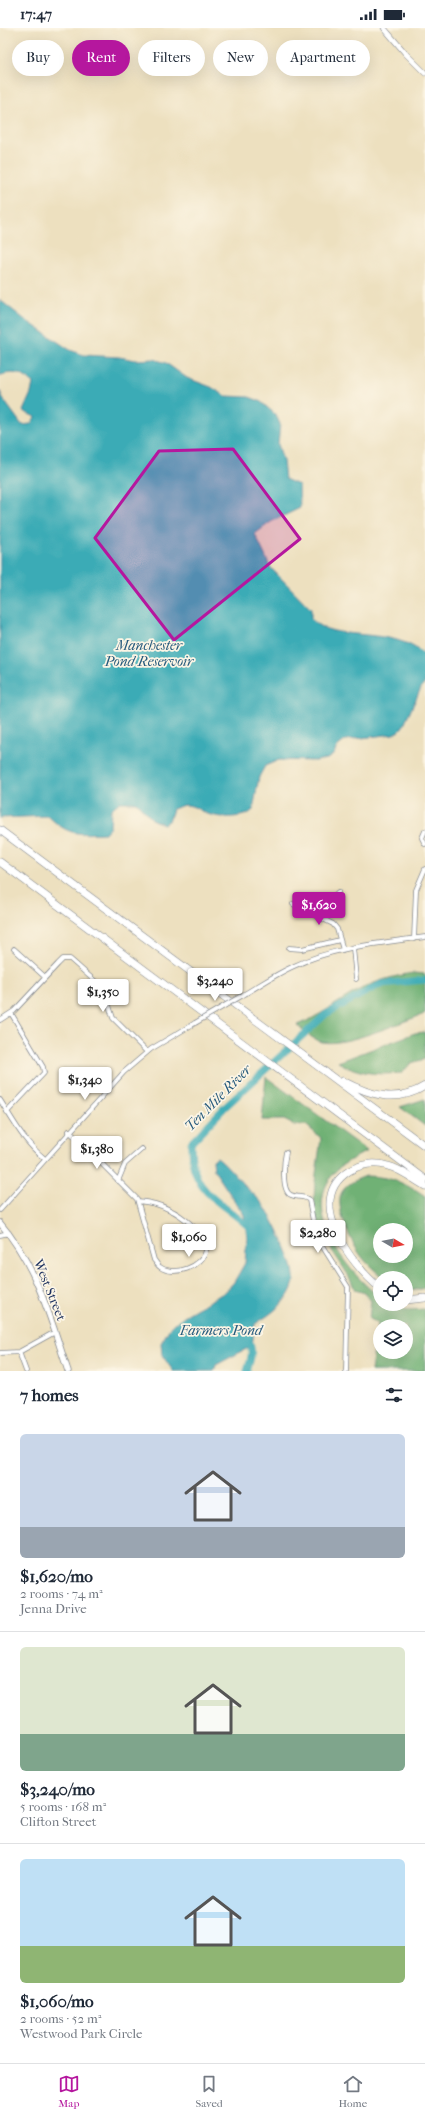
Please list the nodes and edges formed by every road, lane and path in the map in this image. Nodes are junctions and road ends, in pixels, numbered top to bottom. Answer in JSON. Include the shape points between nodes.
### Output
{"nodes":[{"id":1,"x":384,"y":28,"type":"edge"},
{"id":2,"x":425,"y":73,"type":"edge"},
{"id":3,"x":0,"y":830,"type":"edge"},
{"id":4,"x":425,"y":831,"type":"edge"},
{"id":5,"x":425,"y":844,"type":"edge"},
{"id":6,"x":0,"y":862,"type":"edge"},
{"id":7,"x":425,"y":869,"type":"edge"},
{"id":8,"x":338,"y":892,"type":"dead end"},
{"id":9,"x":294,"y":904,"type":"dead end"},
{"id":10,"x":318,"y":917,"type":"junction"},
{"id":11,"x":425,"y":937,"type":"edge"},
{"id":12,"x":414,"y":939,"type":"junction"},
{"id":13,"x":340,"y":940,"type":"junction"},
{"id":14,"x":289,"y":948,"type":"dead end"},
{"id":15,"x":353,"y":948,"type":"junction"},
{"id":16,"x":14,"y":949,"type":"dead end"},
{"id":17,"x":343,"y":950,"type":"junction"},
{"id":18,"x":45,"y":977,"type":"junction"},
{"id":19,"x":356,"y":979,"type":"dead end"},
{"id":20,"x":12,"y":1013,"type":"junction"},
{"id":21,"x":0,"y":1020,"type":"edge"},
{"id":22,"x":147,"y":1052,"type":"junction"},
{"id":23,"x":322,"y":1070,"type":"junction"},
{"id":24,"x":425,"y":1086,"type":"edge"},
{"id":25,"x":0,"y":1100,"type":"edge"},
{"id":26,"x":7,"y":1112,"type":"junction"},
{"id":27,"x":69,"y":1131,"type":"junction"},
{"id":28,"x":425,"y":1146,"type":"edge"},
{"id":29,"x":142,"y":1149,"type":"dead end"},
{"id":30,"x":286,"y":1152,"type":"dead end"},
{"id":31,"x":45,"y":1159,"type":"junction"},
{"id":32,"x":425,"y":1178,"type":"edge"},
{"id":33,"x":118,"y":1181,"type":"junction"},
{"id":34,"x":425,"y":1186,"type":"edge"},
{"id":35,"x":138,"y":1201,"type":"junction"},
{"id":36,"x":0,"y":1210,"type":"edge"},
{"id":37,"x":0,"y":1223,"type":"edge"},
{"id":38,"x":9,"y":1233,"type":"junction"},
{"id":39,"x":0,"y":1235,"type":"edge"},
{"id":40,"x":373,"y":1281,"type":"edge"},
{"id":41,"x":425,"y":1298,"type":"edge"},
{"id":42,"x":413,"y":1299,"type":"edge"},
{"id":43,"x":55,"y":1332,"type":"junction"},
{"id":44,"x":19,"y":1352,"type":"junction"},
{"id":45,"x":0,"y":1353,"type":"edge"},
{"id":46,"x":26,"y":1371,"type":"edge"},
{"id":47,"x":68,"y":1371,"type":"edge"},
{"id":48,"x":346,"y":1371,"type":"edge"}],
"edges":[{"from":1,"to":2,"type":"street"},
{"from":3,"to":23,"type":"highway"},
{"from":4,"to":5,"type":"street","via":[[422,838]]},
{"from":6,"to":32,"type":"highway"},
{"from":7,"to":12,"type":"street","via":[[416,890]]},
{"from":8,"to":10,"type":"street"},
{"from":9,"to":10,"type":"street"},
{"from":10,"to":13,"type":"street","via":[[333,924]]},
{"from":11,"to":12,"type":"street"},
{"from":12,"to":15,"type":"street"},
{"from":13,"to":14,"type":"street","via":[[302,949]]},
{"from":13,"to":17,"type":"street"},
{"from":15,"to":17,"type":"street"},
{"from":15,"to":19,"type":"street"},
{"from":16,"to":18,"type":"street"},
{"from":17,"to":22,"type":"street","bridge":true,"via":[[293,966]]},
{"from":18,"to":20,"type":"street"},
{"from":18,"to":22,"type":"street","via":[[63,959],[70,959],[96,982],[105,994],[112,1018]]},
{"from":20,"to":21,"type":"street"},
{"from":20,"to":26,"type":"street","via":[[44,1073]]},
{"from":22,"to":27,"type":"street","via":[[124,1072]]},
{"from":23,"to":24,"type":"highway","via":[[379,1096],[402,1096]]},
{"from":23,"to":28,"type":"highway"},
{"from":25,"to":26,"type":"street"},
{"from":26,"to":31,"type":"street","via":[[27,1142]]},
{"from":27,"to":31,"type":"street"},
{"from":27,"to":33,"type":"street"},
{"from":29,"to":33,"type":"street","via":[[125,1164]]},
{"from":30,"to":48,"type":"street","via":[[283,1166],[287,1191],[291,1195],[309,1200],[315,1233],[348,1287]]},
{"from":31,"to":36,"type":"street"},
{"from":33,"to":35,"type":"street"},
{"from":34,"to":40,"type":"highway","via":[[394,1168],[373,1164],[360,1166],[348,1172],[333,1190],[330,1210],[342,1242],[357,1265]]},
{"from":35,"to":35,"type":"street","via":[[168,1208],[194,1227],[205,1241],[204,1257],[196,1265],[182,1270],[160,1268],[154,1260]]},
{"from":37,"to":38,"type":"main road","name":"West Street"},
{"from":38,"to":39,"type":"street"},
{"from":38,"to":43,"type":"main road","name":"West Street","via":[[26,1258]]},
{"from":41,"to":42,"type":"highway"},
{"from":43,"to":44,"type":"street"},
{"from":43,"to":47,"type":"main road","name":"West Street"},
{"from":44,"to":45,"type":"street"},
{"from":44,"to":46,"type":"street"}]}
